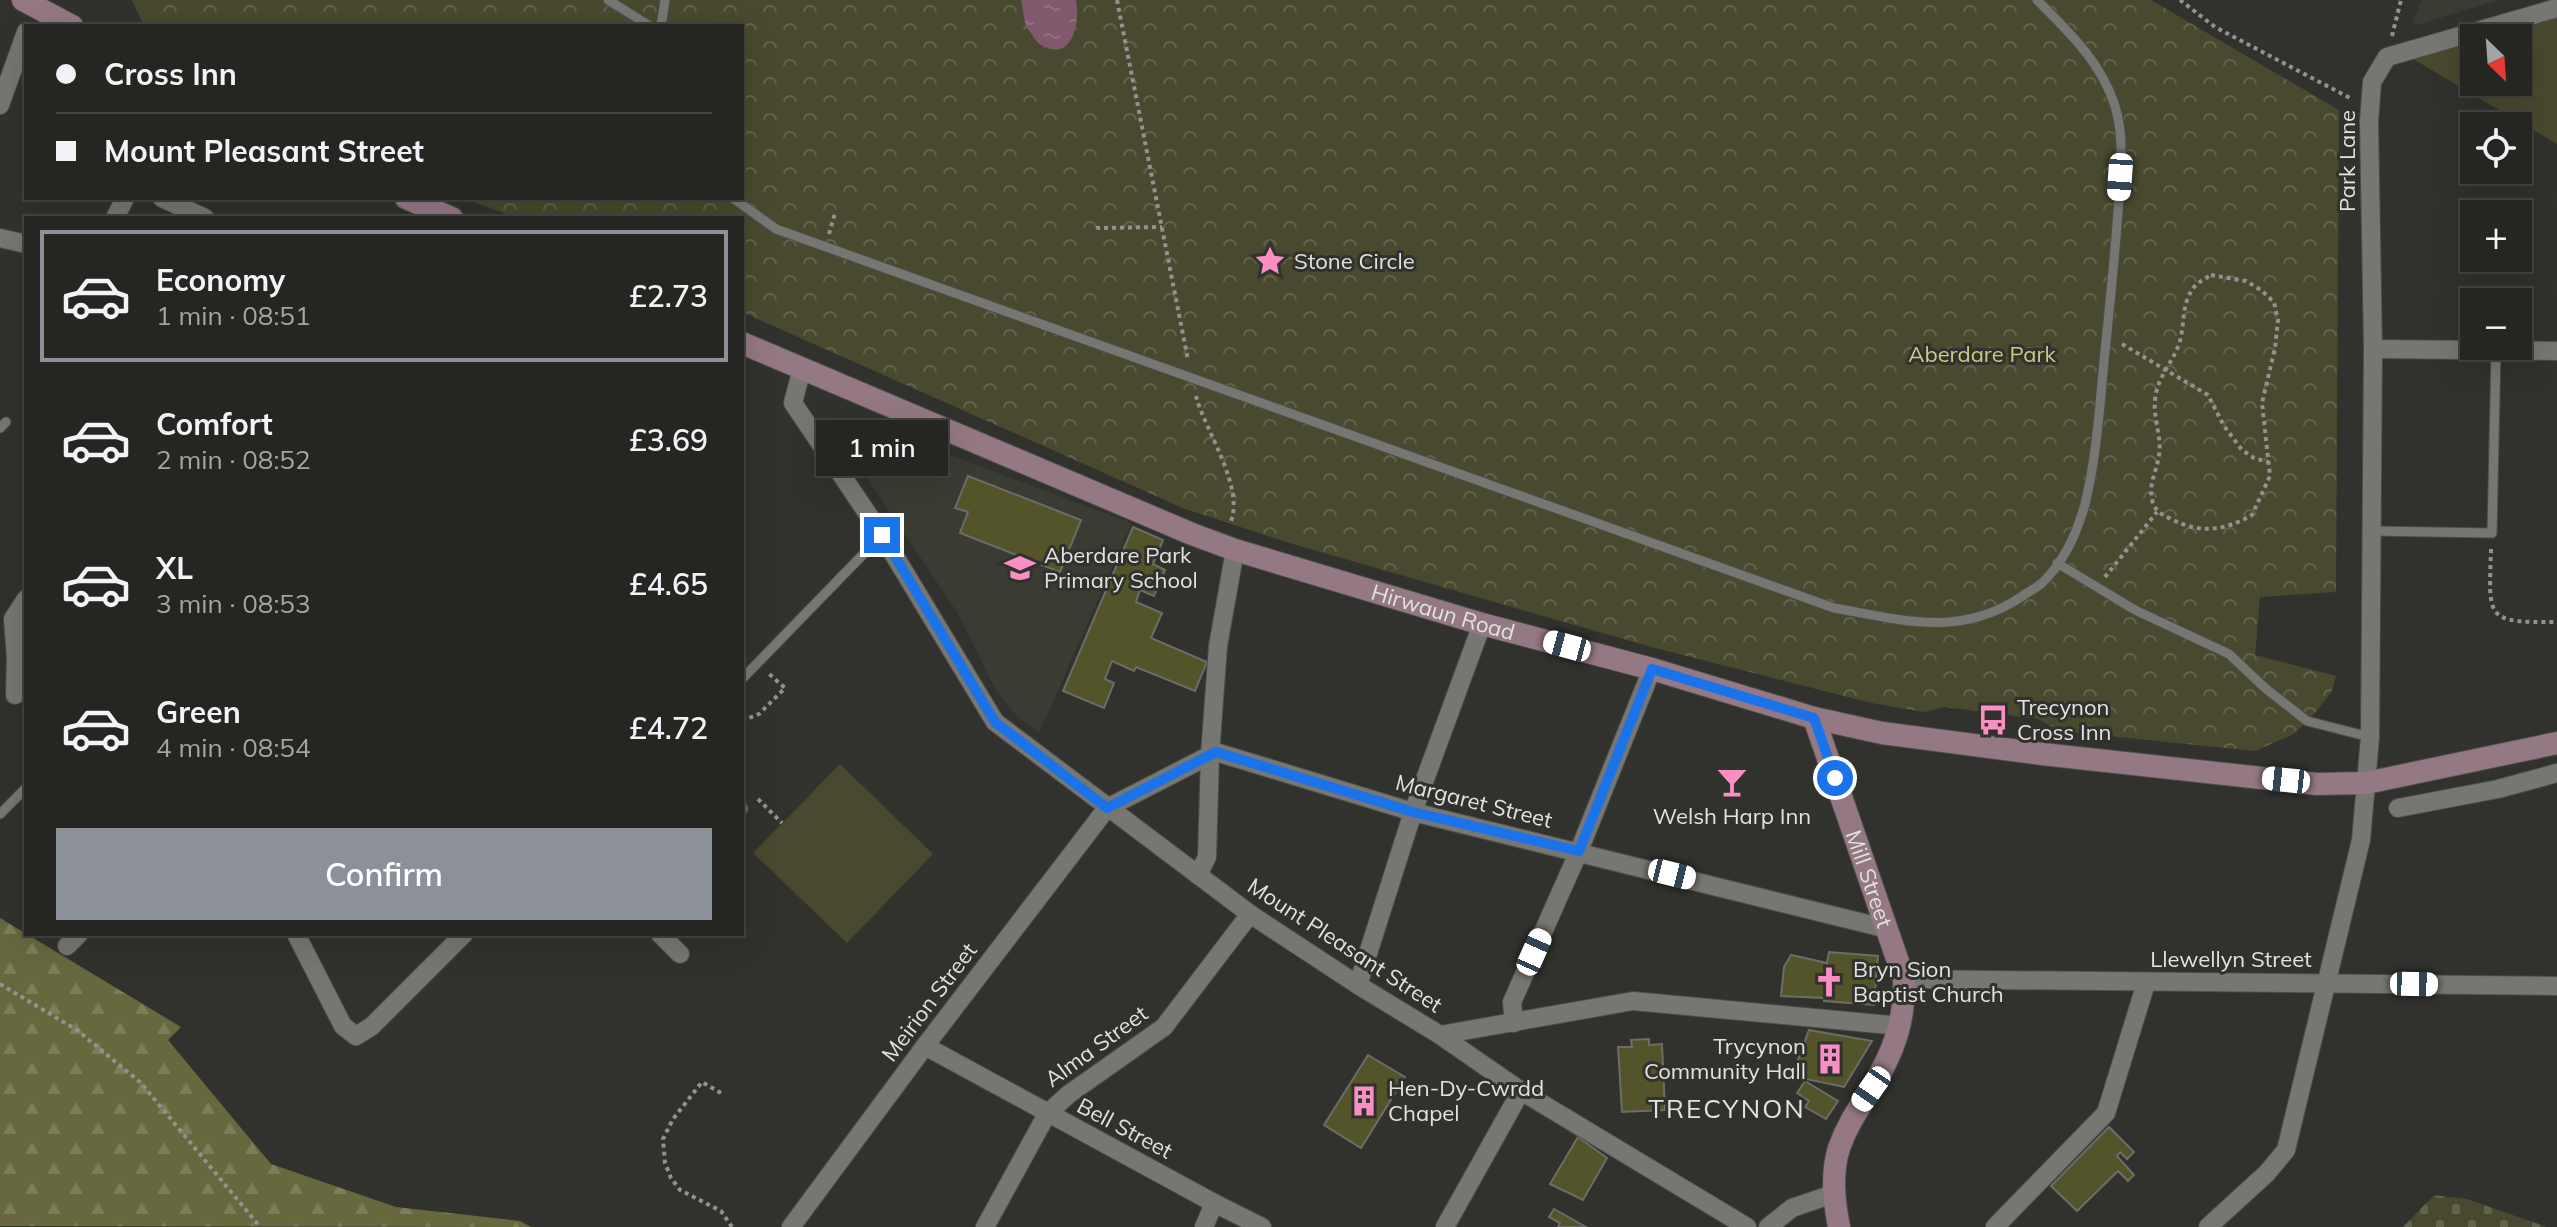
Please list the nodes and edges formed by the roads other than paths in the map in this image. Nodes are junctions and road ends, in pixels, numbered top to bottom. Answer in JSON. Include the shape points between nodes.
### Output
{"nodes":[{"id":1,"x":608,"y":0,"type":"edge"},
{"id":2,"x":665,"y":0,"type":"edge"},
{"id":3,"x":2037,"y":0,"type":"edge"},
{"id":4,"x":2557,"y":8,"type":"edge"},
{"id":5,"x":31,"y":12,"type":"edge"},
{"id":6,"x":66,"y":24,"type":"edge"},
{"id":7,"x":647,"y":24,"type":"edge"},
{"id":8,"x":661,"y":24,"type":"edge"},
{"id":9,"x":24,"y":38,"type":"edge"},
{"id":10,"x":0,"y":105,"type":"edge"},
{"id":11,"x":166,"y":200,"type":"edge"},
{"id":12,"x":411,"y":200,"type":"edge"},
{"id":13,"x":736,"y":200,"type":"edge"},
{"id":14,"x":201,"y":216,"type":"edge"},
{"id":15,"x":447,"y":216,"type":"edge"},
{"id":16,"x":0,"y":238,"type":"edge"},
{"id":17,"x":24,"y":244,"type":"edge"},
{"id":18,"x":744,"y":344,"type":"edge"},
{"id":19,"x":2373,"y":349,"type":"junction"},
{"id":20,"x":2460,"y":350,"type":"edge"},
{"id":21,"x":2532,"y":351,"type":"edge"},
{"id":22,"x":2557,"y":351,"type":"edge"},
{"id":23,"x":2496,"y":360,"type":"edge"},
{"id":24,"x":802,"y":368,"type":"junction"},
{"id":25,"x":2372,"y":531,"type":"junction"},
{"id":26,"x":882,"y":535,"type":"junction"},
{"id":27,"x":1229,"y":548,"type":"junction"},
{"id":28,"x":2057,"y":563,"type":"junction"},
{"id":29,"x":24,"y":602,"type":"edge"},
{"id":30,"x":1482,"y":624,"type":"junction"},
{"id":31,"x":1652,"y":669,"type":"junction"},
{"id":32,"x":744,"y":677,"type":"edge"},
{"id":33,"x":14,"y":696,"type":"edge"},
{"id":34,"x":1814,"y":718,"type":"junction"},
{"id":35,"x":2370,"y":737,"type":"junction"},
{"id":36,"x":2557,"y":743,"type":"edge"},
{"id":37,"x":1210,"y":755,"type":"junction"},
{"id":38,"x":2463,"y":764,"type":"junction"},
{"id":39,"x":2557,"y":773,"type":"edge"},
{"id":40,"x":2366,"y":783,"type":"junction"},
{"id":41,"x":24,"y":790,"type":"edge"},
{"id":42,"x":2472,"y":794,"type":"junction"},
{"id":43,"x":1107,"y":808,"type":"junction"},
{"id":44,"x":2398,"y":808,"type":"dead end"},
{"id":45,"x":1413,"y":812,"type":"junction"},
{"id":46,"x":0,"y":814,"type":"edge"},
{"id":47,"x":1579,"y":851,"type":"junction"},
{"id":48,"x":1198,"y":875,"type":"junction"},
{"id":49,"x":1250,"y":914,"type":"junction"},
{"id":50,"x":1888,"y":929,"type":"junction"},
{"id":51,"x":297,"y":936,"type":"edge"},
{"id":52,"x":462,"y":936,"type":"edge"},
{"id":53,"x":662,"y":936,"type":"edge"},
{"id":54,"x":680,"y":954,"type":"dead end"},
{"id":55,"x":1904,"y":979,"type":"junction"},
{"id":56,"x":2146,"y":983,"type":"junction"},
{"id":57,"x":2328,"y":984,"type":"junction"},
{"id":58,"x":1358,"y":985,"type":"junction"},
{"id":59,"x":2557,"y":986,"type":"edge"},
{"id":60,"x":1514,"y":1023,"type":"junction"},
{"id":61,"x":1900,"y":1026,"type":"junction"},
{"id":62,"x":1440,"y":1035,"type":"junction"},
{"id":63,"x":925,"y":1046,"type":"junction"},
{"id":64,"x":1521,"y":1091,"type":"junction"},
{"id":65,"x":1047,"y":1114,"type":"junction"},
{"id":66,"x":1833,"y":1194,"type":"junction"},
{"id":67,"x":1214,"y":1203,"type":"junction"},
{"id":68,"x":791,"y":1227,"type":"edge"},
{"id":69,"x":985,"y":1227,"type":"edge"},
{"id":70,"x":1204,"y":1227,"type":"edge"},
{"id":71,"x":1262,"y":1227,"type":"edge"},
{"id":72,"x":1445,"y":1227,"type":"edge"},
{"id":73,"x":1747,"y":1227,"type":"edge"},
{"id":74,"x":1768,"y":1227,"type":"edge"},
{"id":75,"x":1839,"y":1227,"type":"edge"},
{"id":76,"x":1995,"y":1227,"type":"edge"},
{"id":77,"x":2208,"y":1227,"type":"edge"}],
"edges":[{"from":1,"to":7,"type":"lane"},
{"from":2,"to":8,"type":"lane"},
{"from":3,"to":28,"type":"lane","via":[[2082,45],[2098,70],[2115,107],[2122,151],[2094,456],[2072,543]]},
{"from":4,"to":19,"type":"street","name":"Park Lane","via":[[2387,57],[2372,82]]},
{"from":5,"to":6,"type":"main road"},
{"from":9,"to":10,"type":"street"},
{"from":11,"to":14,"type":"street"},
{"from":12,"to":15,"type":"main road"},
{"from":13,"to":28,"type":"lane","via":[[776,229],[1834,608],[1924,623],[1969,621],[2008,606],[2042,583]]},
{"from":16,"to":17,"type":"street"},
{"from":18,"to":24,"type":"main road","name":"Hirwaun Road"},
{"from":19,"to":20,"type":"street"},
{"from":19,"to":25,"type":"street","name":"Park Lane"},
{"from":21,"to":22,"type":"street"},
{"from":23,"to":25,"type":"lane","via":[[2492,533]]},
{"from":24,"to":26,"type":"street","name":"Mount Pleasant Street","via":[[793,403]]},
{"from":24,"to":27,"type":"main road","name":"Hirwaun Road"},
{"from":25,"to":35,"type":"street","name":"Park Lane"},
{"from":26,"to":32,"type":"lane"},
{"from":26,"to":43,"type":"street","name":"Mount Pleasant Street","via":[[995,722]]},
{"from":27,"to":30,"type":"main road","name":"Hirwaun Road"},
{"from":27,"to":37,"type":"street"},
{"from":28,"to":35,"type":"lane","via":[[2135,610],[2229,654],[2307,721]]},
{"from":29,"to":33,"type":"street","via":[[13,619]]},
{"from":30,"to":31,"type":"main road","name":"Hirwaun Road"},
{"from":30,"to":45,"type":"street"},
{"from":31,"to":34,"type":"main road","name":"Hirwaun Road"},
{"from":31,"to":47,"type":"street"},
{"from":34,"to":40,"type":"main road","name":"Hirwaun Road","via":[[1882,733],[2042,754],[2317,784]]},
{"from":34,"to":50,"type":"main road","name":"Mill Street"},
{"from":35,"to":40,"type":"street","name":"Park Lane"},
{"from":36,"to":38,"type":"main road","name":"Hirwaun Road"},
{"from":37,"to":43,"type":"street"},
{"from":37,"to":45,"type":"street","name":"Margaret Street","via":[[1216,752]]},
{"from":37,"to":48,"type":"street","via":[[1209,842]]},
{"from":38,"to":40,"type":"main road","name":"Hirwaun Road"},
{"from":38,"to":42,"type":"street"},
{"from":39,"to":42,"type":"street"},
{"from":40,"to":57,"type":"street","name":"Park Lane","via":[[2361,840]]},
{"from":41,"to":46,"type":"lane"},
{"from":42,"to":44,"type":"street"},
{"from":43,"to":48,"type":"street","name":"Mount Pleasant Street"},
{"from":43,"to":63,"type":"street","name":"Meirion Street"},
{"from":45,"to":47,"type":"street","name":"Margaret Street"},
{"from":45,"to":58,"type":"street"},
{"from":47,"to":50,"type":"street","name":"Margaret Street"},
{"from":47,"to":60,"type":"street","via":[[1512,1002]]},
{"from":48,"to":49,"type":"street","name":"Mount Pleasant Street"},
{"from":49,"to":58,"type":"street","name":"Mount Pleasant Street"},
{"from":49,"to":65,"type":"street","name":"Alma Street","via":[[1164,1027]]},
{"from":50,"to":55,"type":"main road","name":"Mill Street"},
{"from":51,"to":52,"type":"street","via":[[343,1026],[356,1036]]},
{"from":53,"to":54,"type":"street"},
{"from":55,"to":56,"type":"street","name":"Llewellyn Street"},
{"from":55,"to":61,"type":"main road","name":"Mill Street"},
{"from":56,"to":57,"type":"street","name":"Llewellyn Street"},
{"from":56,"to":76,"type":"street","via":[[2106,1113]]},
{"from":57,"to":59,"type":"street","name":"Llewellyn Street"},
{"from":57,"to":77,"type":"street","name":"Park Lane","via":[[2286,1150]]},
{"from":58,"to":62,"type":"street","name":"Mount Pleasant Street"},
{"from":60,"to":61,"type":"street","name":"Mount Pleasant Street","via":[[1633,1001]]},
{"from":60,"to":62,"type":"street","name":"Mount Pleasant Street"},
{"from":61,"to":66,"type":"main road","name":"Mill Street","via":[[1838,1151]]},
{"from":62,"to":64,"type":"street"},
{"from":63,"to":65,"type":"street","name":"Bell Street"},
{"from":63,"to":68,"type":"street","name":"Meirion Street"},
{"from":64,"to":72,"type":"street"},
{"from":64,"to":73,"type":"street"},
{"from":65,"to":67,"type":"street","name":"Bell Street"},
{"from":65,"to":69,"type":"street","name":"Alma Street"},
{"from":66,"to":74,"type":"street","via":[[1792,1208]]},
{"from":66,"to":75,"type":"main road","name":"Mill Street"},
{"from":67,"to":70,"type":"street"},
{"from":67,"to":71,"type":"street","name":"Bell Street"}]}
